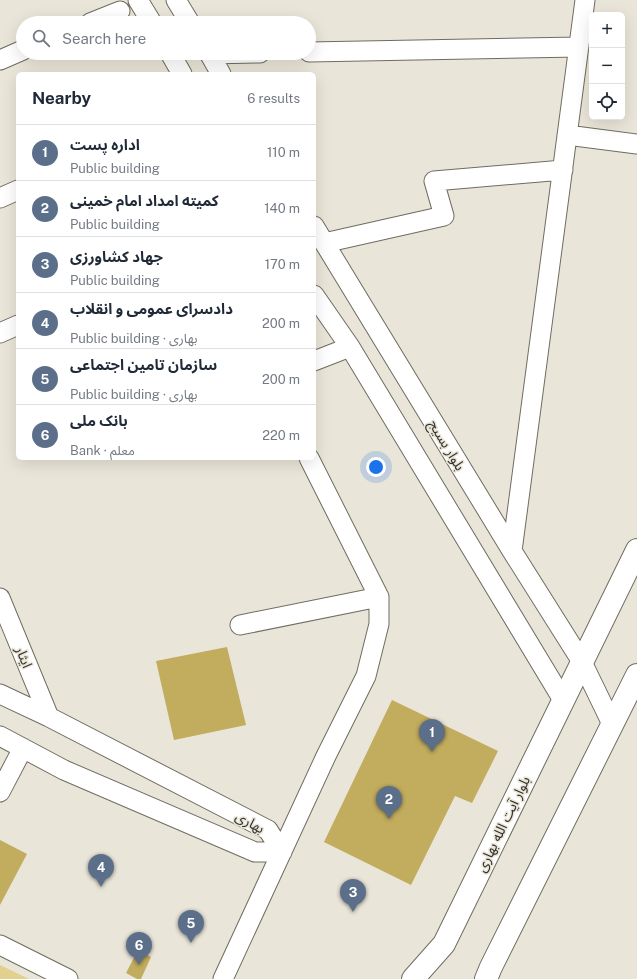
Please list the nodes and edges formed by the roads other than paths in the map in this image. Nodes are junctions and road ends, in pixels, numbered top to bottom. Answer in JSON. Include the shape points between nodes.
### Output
{"nodes":[{"id":1,"x":138,"y":0,"type":"edge"},
{"id":2,"x":176,"y":0,"type":"edge"},
{"id":3,"x":585,"y":0,"type":"edge"},
{"id":4,"x":120,"y":11,"type":"dead end"},
{"id":5,"x":108,"y":16,"type":"edge"},
{"id":6,"x":148,"y":16,"type":"edge"},
{"id":7,"x":186,"y":16,"type":"edge"},
{"id":8,"x":579,"y":47,"type":"junction"},
{"id":9,"x":316,"y":52,"type":"edge"},
{"id":10,"x":16,"y":53,"type":"edge"},
{"id":11,"x":0,"y":60,"type":"edge"},
{"id":12,"x":174,"y":60,"type":"edge"},
{"id":13,"x":213,"y":60,"type":"edge"},
{"id":14,"x":181,"y":72,"type":"edge"},
{"id":15,"x":220,"y":72,"type":"edge"},
{"id":16,"x":567,"y":135,"type":"junction"},
{"id":17,"x":637,"y":144,"type":"edge"},
{"id":18,"x":562,"y":170,"type":"junction"},
{"id":19,"x":16,"y":191,"type":"edge"},
{"id":20,"x":0,"y":198,"type":"edge"},
{"id":21,"x":316,"y":229,"type":"edge"},
{"id":22,"x":324,"y":243,"type":"junction"},
{"id":23,"x":316,"y":298,"type":"edge"},
{"id":24,"x":16,"y":326,"type":"edge"},
{"id":25,"x":0,"y":332,"type":"edge"},
{"id":26,"x":350,"y":347,"type":"junction"},
{"id":27,"x":316,"y":361,"type":"edge"},
{"id":28,"x":310,"y":460,"type":"edge"},
{"id":29,"x":637,"y":550,"type":"edge"},
{"id":30,"x":512,"y":551,"type":"junction"},
{"id":31,"x":379,"y":597,"type":"junction"},
{"id":32,"x":2,"y":607,"type":"edge"},
{"id":33,"x":240,"y":625,"type":"dead end"},
{"id":34,"x":582,"y":662,"type":"junction"},
{"id":35,"x":637,"y":675,"type":"edge"},
{"id":36,"x":0,"y":694,"type":"edge"},
{"id":37,"x":564,"y":700,"type":"junction"},
{"id":38,"x":49,"y":717,"type":"junction"},
{"id":39,"x":612,"y":724,"type":"junction"},
{"id":40,"x":0,"y":736,"type":"edge"},
{"id":41,"x":23,"y":748,"type":"junction"},
{"id":42,"x":0,"y":792,"type":"edge"},
{"id":43,"x":282,"y":852,"type":"junction"},
{"id":44,"x":0,"y":945,"type":"edge"},
{"id":45,"x":68,"y":979,"type":"edge"},
{"id":46,"x":223,"y":979,"type":"edge"},
{"id":47,"x":413,"y":979,"type":"edge"},
{"id":48,"x":486,"y":979,"type":"edge"}],
"edges":[{"from":1,"to":6,"type":"street"},
{"from":2,"to":7,"type":"street"},
{"from":3,"to":8,"type":"street"},
{"from":4,"to":5,"type":"street"},
{"from":8,"to":9,"type":"street"},
{"from":8,"to":16,"type":"street"},
{"from":10,"to":11,"type":"street"},
{"from":12,"to":14,"type":"street"},
{"from":13,"to":15,"type":"street"},
{"from":16,"to":17,"type":"street"},
{"from":16,"to":18,"type":"street"},
{"from":18,"to":22,"type":"street","via":[[434,181],[444,216]]},
{"from":18,"to":30,"type":"street"},
{"from":19,"to":20,"type":"street"},
{"from":21,"to":22,"type":"street","name":"بلوار بسیج"},
{"from":22,"to":30,"type":"street","name":"بلوار بسیج"},
{"from":23,"to":26,"type":"street"},
{"from":24,"to":25,"type":"street"},
{"from":26,"to":27,"type":"street"},
{"from":26,"to":37,"type":"street"},
{"from":28,"to":31,"type":"street"},
{"from":29,"to":34,"type":"main road","name":"بلوار آیت الله بهاری"},
{"from":30,"to":34,"type":"street","name":"بلوار بسیج"},
{"from":31,"to":33,"type":"street"},
{"from":31,"to":43,"type":"street","via":[[379,624],[366,676]]},
{"from":32,"to":38,"type":"street","name":"ایثار"},
{"from":34,"to":37,"type":"main road","name":"بلوار آیت الله بهاری"},
{"from":34,"to":39,"type":"street"},
{"from":35,"to":39,"type":"main road"},
{"from":36,"to":38,"type":"street","name":"بهاری"},
{"from":37,"to":47,"type":"main road","name":"بلوار آیت الله بهاری","via":[[444,944]]},
{"from":38,"to":43,"type":"street","name":"بهاری","via":[[268,830]]},
{"from":39,"to":48,"type":"main road"},
{"from":40,"to":41,"type":"street","name":"بهاری"},
{"from":41,"to":42,"type":"street"},
{"from":41,"to":43,"type":"street","name":"بهاری","via":[[64,770],[256,852]]},
{"from":43,"to":46,"type":"street"},
{"from":44,"to":45,"type":"street"}]}
